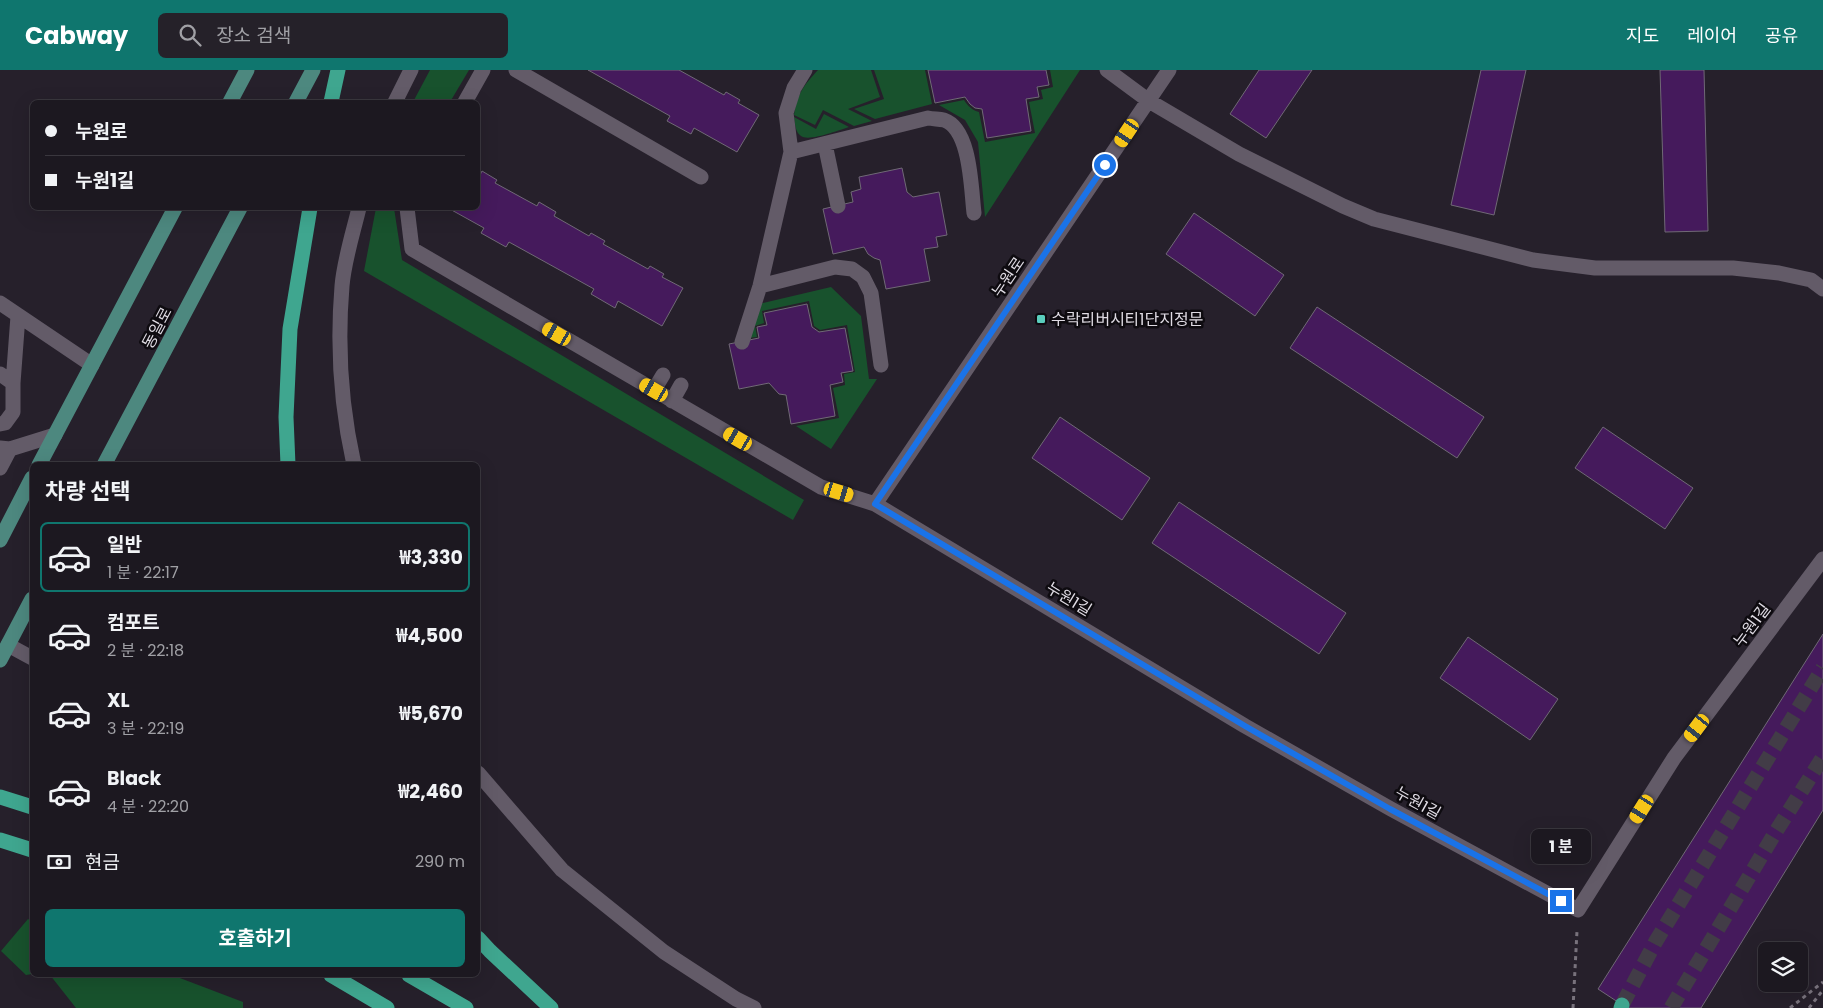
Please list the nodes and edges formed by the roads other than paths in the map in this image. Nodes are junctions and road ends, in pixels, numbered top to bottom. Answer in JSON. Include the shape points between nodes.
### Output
{"nodes":[{"id":1,"x":247,"y":70,"type":"edge"},
{"id":2,"x":313,"y":70,"type":"edge"},
{"id":3,"x":338,"y":70,"type":"edge"},
{"id":4,"x":411,"y":70,"type":"edge"},
{"id":5,"x":483,"y":70,"type":"edge"},
{"id":6,"x":516,"y":70,"type":"edge"},
{"id":7,"x":806,"y":70,"type":"edge"},
{"id":8,"x":1107,"y":70,"type":"edge"},
{"id":9,"x":1170,"y":70,"type":"edge"},
{"id":10,"x":231,"y":100,"type":"edge"},
{"id":11,"x":297,"y":100,"type":"edge"},
{"id":12,"x":331,"y":100,"type":"edge"},
{"id":13,"x":396,"y":100,"type":"edge"},
{"id":14,"x":465,"y":100,"type":"edge"},
{"id":15,"x":1149,"y":101,"type":"junction"},
{"id":16,"x":824,"y":144,"type":"junction"},
{"id":17,"x":790,"y":152,"type":"junction"},
{"id":18,"x":701,"y":177,"type":"dead end"},
{"id":19,"x":838,"y":206,"type":"dead end"},
{"id":20,"x":174,"y":210,"type":"edge"},
{"id":21,"x":239,"y":210,"type":"edge"},
{"id":22,"x":310,"y":210,"type":"edge"},
{"id":23,"x":359,"y":210,"type":"edge"},
{"id":24,"x":407,"y":210,"type":"edge"},
{"id":25,"x":974,"y":213,"type":"dead end"},
{"id":26,"x":760,"y":286,"type":"junction"},
{"id":27,"x":1823,"y":288,"type":"edge"},
{"id":28,"x":0,"y":304,"type":"edge"},
{"id":29,"x":18,"y":316,"type":"junction"},
{"id":30,"x":742,"y":342,"type":"dead end"},
{"id":31,"x":95,"y":360,"type":"junction"},
{"id":32,"x":881,"y":365,"type":"dead end"},
{"id":33,"x":663,"y":375,"type":"dead end"},
{"id":34,"x":6,"y":378,"type":"edge"},
{"id":35,"x":681,"y":386,"type":"dead end"},
{"id":36,"x":654,"y":390,"type":"junction"},
{"id":37,"x":672,"y":400,"type":"junction"},
{"id":38,"x":0,"y":424,"type":"edge"},
{"id":39,"x":55,"y":435,"type":"junction"},
{"id":40,"x":5,"y":449,"type":"edge"},
{"id":41,"x":42,"y":462,"type":"edge"},
{"id":42,"x":106,"y":462,"type":"edge"},
{"id":43,"x":288,"y":462,"type":"edge"},
{"id":44,"x":353,"y":462,"type":"edge"},
{"id":45,"x":0,"y":468,"type":"edge"},
{"id":46,"x":30,"y":482,"type":"edge"},
{"id":47,"x":875,"y":504,"type":"junction"},
{"id":48,"x":0,"y":540,"type":"edge"},
{"id":49,"x":1823,"y":559,"type":"edge"},
{"id":50,"x":30,"y":603,"type":"edge"},
{"id":51,"x":8,"y":645,"type":"junction"},
{"id":52,"x":30,"y":657,"type":"edge"},
{"id":53,"x":0,"y":660,"type":"edge"},
{"id":54,"x":480,"y":775,"type":"edge"},
{"id":55,"x":3,"y":798,"type":"edge"},
{"id":56,"x":30,"y":806,"type":"edge"},
{"id":57,"x":0,"y":840,"type":"edge"},
{"id":58,"x":30,"y":849,"type":"edge"},
{"id":59,"x":480,"y":940,"type":"edge"},
{"id":60,"x":334,"y":977,"type":"edge"},
{"id":61,"x":412,"y":977,"type":"edge"},
{"id":62,"x":387,"y":1008,"type":"edge"},
{"id":63,"x":466,"y":1008,"type":"edge"},
{"id":64,"x":550,"y":1008,"type":"edge"},
{"id":65,"x":754,"y":1008,"type":"edge"}],
"edges":[{"from":1,"to":10,"type":"main road"},
{"from":2,"to":11,"type":"main road"},
{"from":3,"to":12,"type":"highway"},
{"from":4,"to":13,"type":"street"},
{"from":5,"to":14,"type":"street"},
{"from":6,"to":18,"type":"street"},
{"from":7,"to":17,"type":"street","via":[[794,88],[786,113]]},
{"from":8,"to":15,"type":"street"},
{"from":9,"to":15,"type":"street","name":"누원로"},
{"from":15,"to":27,"type":"street","via":[[1239,154],[1374,219],[1533,260],[1595,268],[1733,268],[1811,280]]},
{"from":15,"to":47,"type":"street","name":"누원로"},
{"from":16,"to":17,"type":"street"},
{"from":16,"to":19,"type":"street"},
{"from":16,"to":25,"type":"street","via":[[928,118],[945,120],[956,128],[965,144]]},
{"from":17,"to":26,"type":"street"},
{"from":20,"to":31,"type":"main road"},
{"from":21,"to":42,"type":"main road","name":"동일로"},
{"from":22,"to":43,"type":"highway","via":[[290,329],[286,417]]},
{"from":23,"to":44,"type":"street","via":[[342,284],[340,362]]},
{"from":24,"to":36,"type":"street","name":"누원1길","via":[[412,249]]},
{"from":26,"to":30,"type":"street"},
{"from":26,"to":32,"type":"street","via":[[835,267],[852,269],[863,277],[871,293]]},
{"from":28,"to":29,"type":"street"},
{"from":29,"to":31,"type":"street"},
{"from":29,"to":34,"type":"street"},
{"from":31,"to":39,"type":"main road"},
{"from":33,"to":36,"type":"street"},
{"from":34,"to":38,"type":"street","via":[[13,412],[5,423]]},
{"from":35,"to":37,"type":"street"},
{"from":36,"to":37,"type":"street","name":"누원1길"},
{"from":37,"to":47,"type":"street","name":"누원1길","via":[[820,487]]},
{"from":39,"to":40,"type":"street"},
{"from":39,"to":41,"type":"main road"},
{"from":40,"to":45,"type":"street"},
{"from":46,"to":48,"type":"main road"},
{"from":47,"to":49,"type":"street","name":"누원1길","via":[[1254,731],[1390,809],[1578,910],[1674,758]]},
{"from":50,"to":51,"type":"main road"},
{"from":51,"to":52,"type":"street"},
{"from":51,"to":53,"type":"main road"},
{"from":54,"to":65,"type":"street","via":[[562,870],[664,952]]},
{"from":55,"to":56,"type":"highway"},
{"from":57,"to":58,"type":"highway"},
{"from":59,"to":64,"type":"highway"},
{"from":60,"to":62,"type":"highway"},
{"from":61,"to":63,"type":"highway"}]}
